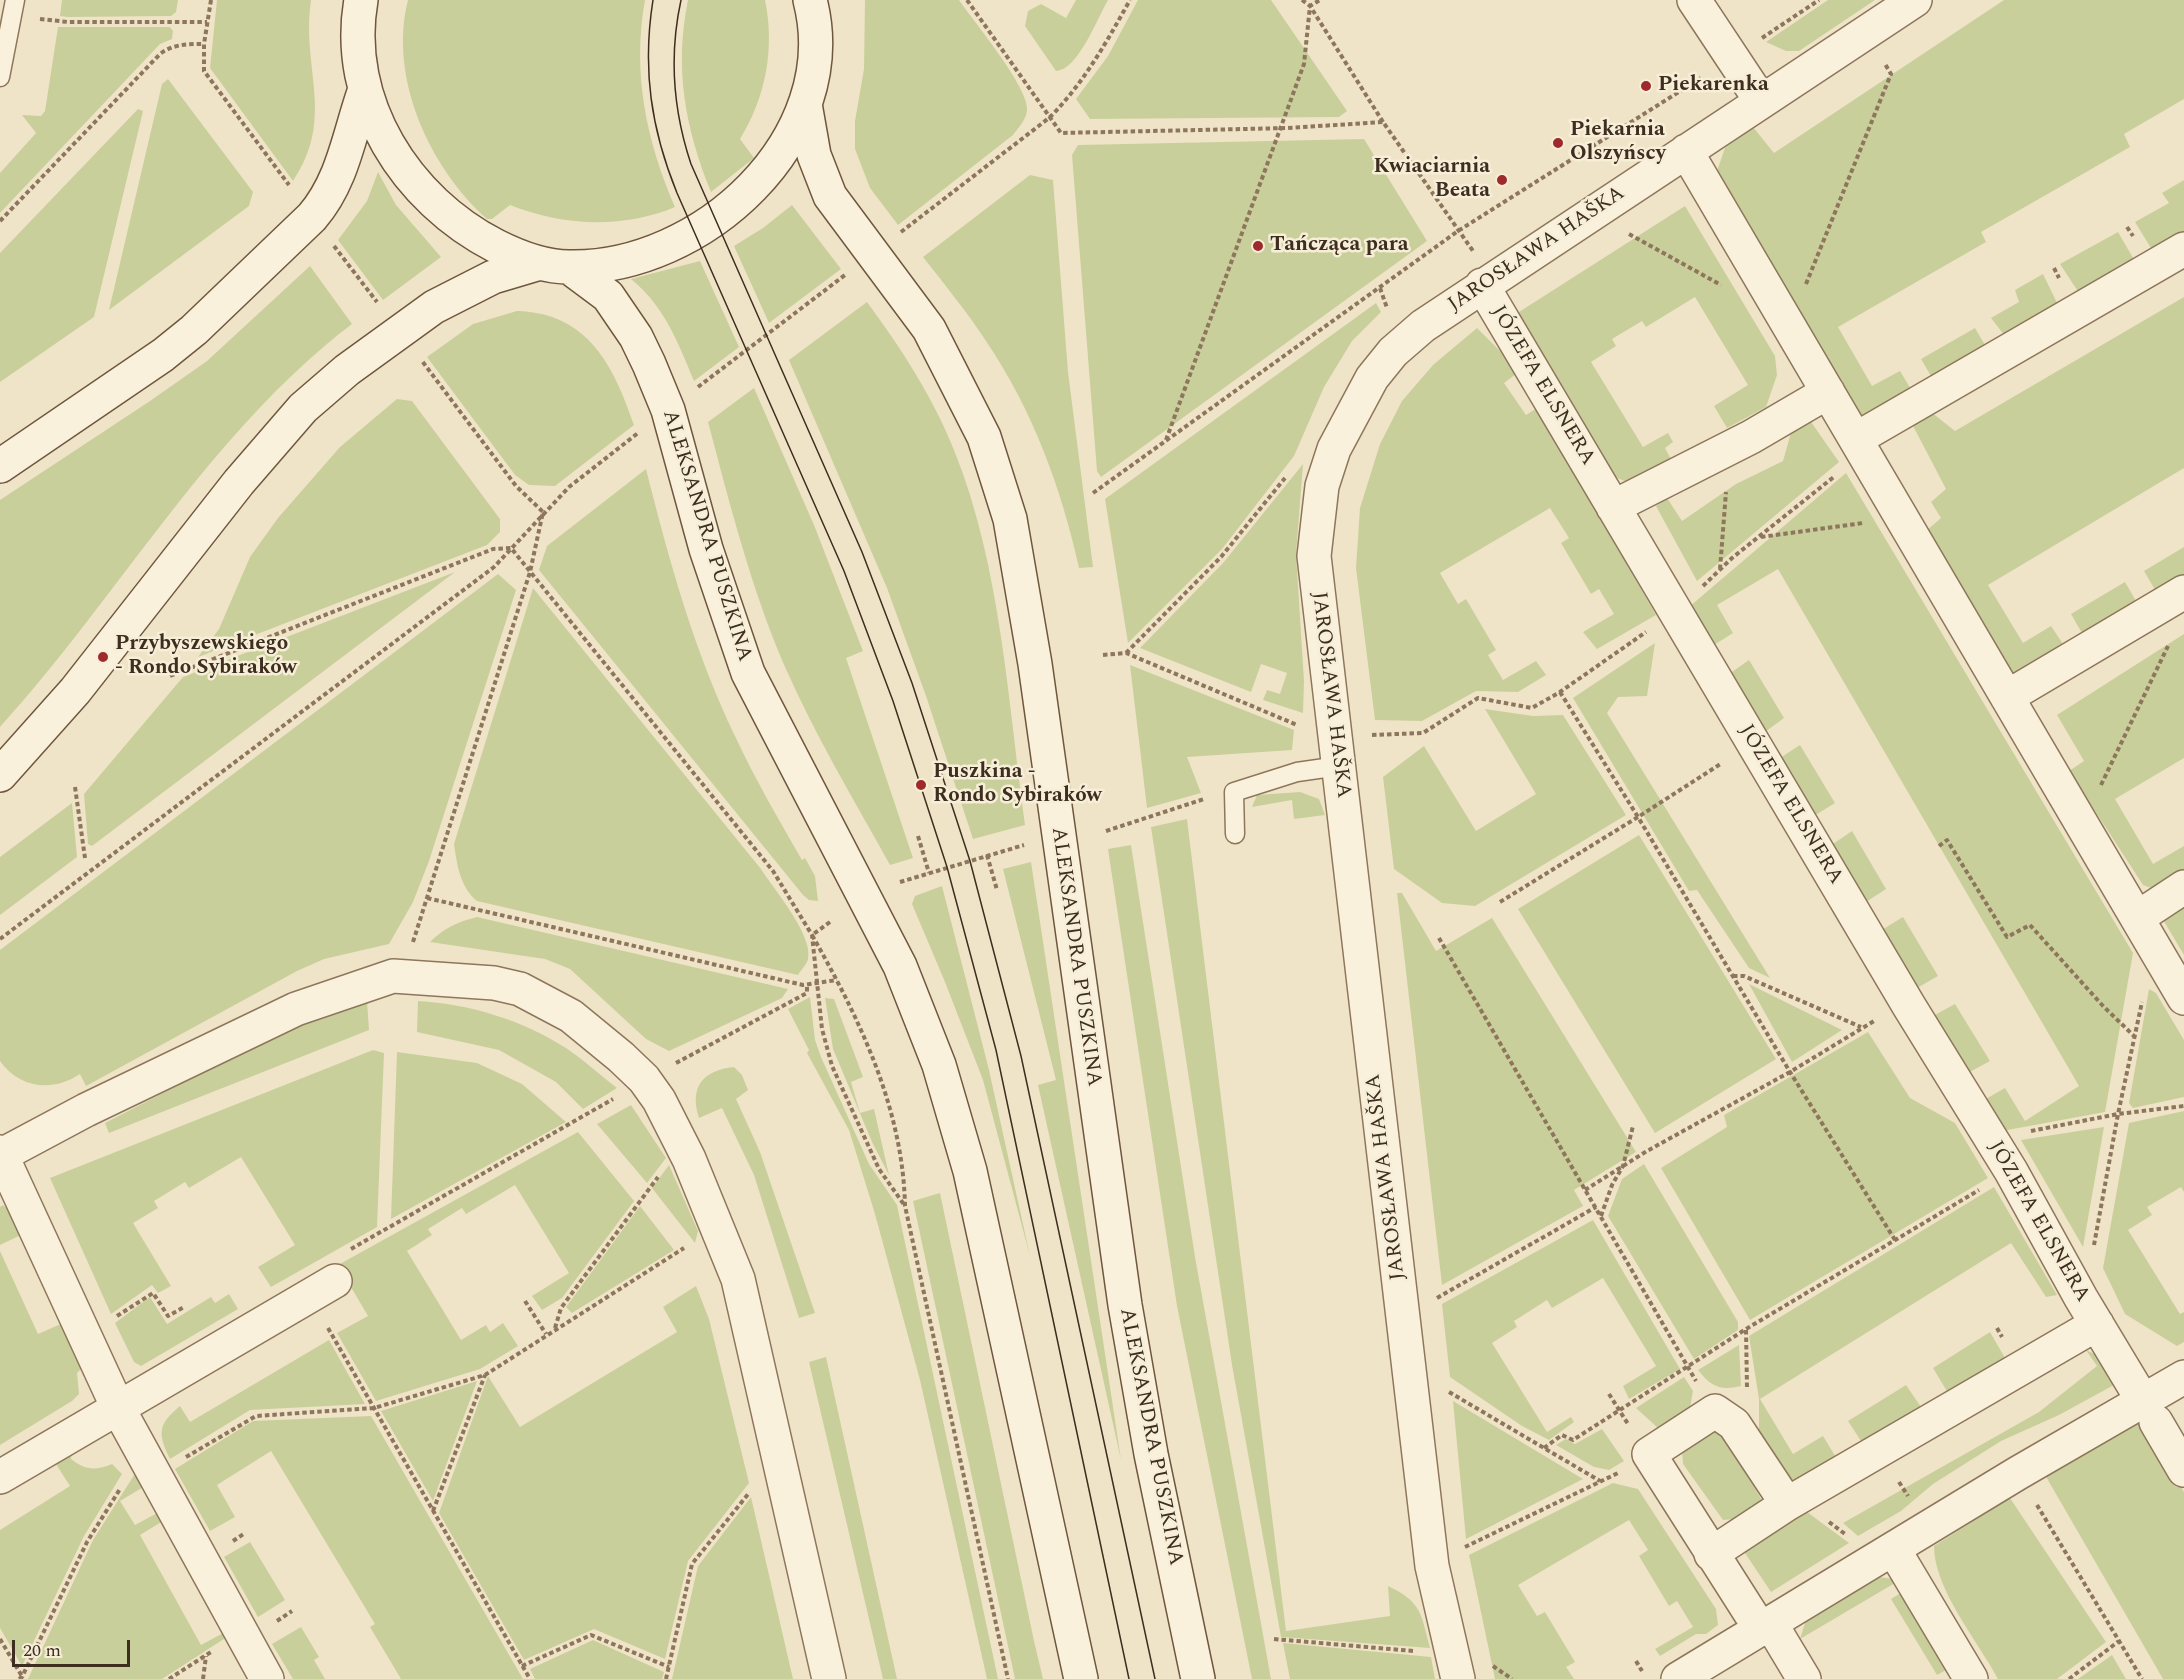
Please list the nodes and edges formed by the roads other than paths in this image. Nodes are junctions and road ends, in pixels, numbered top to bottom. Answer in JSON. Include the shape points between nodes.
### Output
{"nodes":[{"id":1,"x":15,"y":0,"type":"edge"},
{"id":2,"x":361,"y":0,"type":"edge"},
{"id":3,"x":1694,"y":0,"type":"edge"},
{"id":4,"x":1915,"y":0,"type":"edge"},
{"id":5,"x":812,"y":3,"type":"edge"},
{"id":6,"x":0,"y":76,"type":"edge"},
{"id":7,"x":364,"y":92,"type":"junction"},
{"id":8,"x":1761,"y":101,"type":"junction"},
{"id":9,"x":805,"y":104,"type":"junction"},
{"id":10,"x":1686,"y":151,"type":"junction"},
{"id":11,"x":2184,"y":249,"type":"edge"},
{"id":12,"x":555,"y":265,"type":"junction"},
{"id":13,"x":1487,"y":281,"type":"junction"},
{"id":14,"x":1828,"y":392,"type":"junction"},
{"id":15,"x":1860,"y":446,"type":"junction"},
{"id":16,"x":0,"y":466,"type":"edge"},
{"id":17,"x":1613,"y":507,"type":"junction"},
{"id":18,"x":2184,"y":592,"type":"edge"},
{"id":19,"x":2007,"y":698,"type":"junction"},
{"id":20,"x":1340,"y":766,"type":"junction"},
{"id":21,"x":0,"y":775,"type":"edge"},
{"id":22,"x":1235,"y":834,"type":"dead end"},
{"id":23,"x":2184,"y":887,"type":"edge"},
{"id":24,"x":2137,"y":918,"type":"junction"},
{"id":25,"x":2184,"y":998,"type":"edge"},
{"id":26,"x":1,"y":1154,"type":"edge"},
{"id":27,"x":329,"y":1277,"type":"road end"},
{"id":28,"x":2089,"y":1311,"type":"junction"},
{"id":29,"x":2184,"y":1377,"type":"edge"},
{"id":30,"x":118,"y":1407,"type":"junction"},
{"id":31,"x":2150,"y":1411,"type":"junction"},
{"id":32,"x":2184,"y":1470,"type":"edge"},
{"id":33,"x":0,"y":1477,"type":"edge"},
{"id":34,"x":1787,"y":1504,"type":"junction"},
{"id":35,"x":1894,"y":1550,"type":"junction"},
{"id":36,"x":1711,"y":1554,"type":"junction"},
{"id":37,"x":1766,"y":1627,"type":"junction"},
{"id":38,"x":1456,"y":1667,"type":"edge"},
{"id":39,"x":267,"y":1679,"type":"edge"},
{"id":40,"x":830,"y":1679,"type":"edge"},
{"id":41,"x":1081,"y":1679,"type":"edge"},
{"id":42,"x":1198,"y":1679,"type":"edge"},
{"id":43,"x":1678,"y":1679,"type":"edge"},
{"id":44,"x":1804,"y":1679,"type":"edge"},
{"id":45,"x":1971,"y":1679,"type":"edge"}],
"edges":[{"from":1,"to":6,"type":"lane"},
{"from":2,"to":7,"type":"street","via":[[358,50]]},
{"from":3,"to":8,"type":"street"},
{"from":4,"to":8,"type":"street","name":"JAROSŁAWA HAŠKA"},
{"from":5,"to":9,"type":"street","via":[[814,55]]},
{"from":7,"to":12,"type":"street","name":"ALEKSANDRA PUSZKINA","via":[[390,149],[429,199],[481,238]]},
{"from":7,"to":16,"type":"street","via":[[339,173],[312,217],[163,355]]},
{"from":8,"to":10,"type":"street","name":"JAROSŁAWA HAŠKA"},
{"from":9,"to":12,"type":"street","via":[[791,134],[754,186],[705,227],[639,256],[604,264]]},
{"from":9,"to":42,"type":"street","name":"ALEKSANDRA PUSZKINA","via":[[813,155],[830,196],[930,329],[984,437],[1010,519],[1035,664],[1125,1305],[1151,1454]]},
{"from":10,"to":13,"type":"street","name":"JAROSŁAWA HAŠKA"},
{"from":10,"to":14,"type":"street"},
{"from":11,"to":15,"type":"street"},
{"from":12,"to":21,"type":"street","via":[[514,269],[462,291],[399,331],[324,389],[239,482],[75,692]]},
{"from":12,"to":41,"type":"street","name":"ALEKSANDRA PUSZKINA","via":[[594,284],[618,309],[636,337],[669,410],[706,549],[748,673],[900,966],[939,1065],[970,1171]]},
{"from":13,"to":17,"type":"street","name":"JÓZEFA ELSNERA"},
{"from":13,"to":20,"type":"street","name":"JAROSŁAWA HAŠKA","via":[[1423,326],[1393,352],[1372,378],[1334,449],[1322,486],[1314,556]]},
{"from":14,"to":15,"type":"street"},
{"from":14,"to":17,"type":"street","via":[[1751,437]]},
{"from":15,"to":19,"type":"street"},
{"from":17,"to":28,"type":"street","name":"JÓZEFA ELSNERA","via":[[2011,1171]]},
{"from":18,"to":19,"type":"street"},
{"from":19,"to":24,"type":"street"},
{"from":20,"to":22,"type":"lane","via":[[1297,772],[1234,792]]},
{"from":20,"to":38,"type":"street","name":"JAROSŁAWA HAŠKA","via":[[1432,1566]]},
{"from":23,"to":24,"type":"street"},
{"from":24,"to":25,"type":"street"},
{"from":26,"to":30,"type":"street"},
{"from":26,"to":40,"type":"street","via":[[296,1009],[393,976],[520,988],[571,1016],[644,1079],[659,1100],[738,1279]]},
{"from":27,"to":30,"type":"street"},
{"from":28,"to":31,"type":"street","name":"JÓZEFA ELSNERA"},
{"from":28,"to":34,"type":"street","name":"JÓZEFA ELSNERA"},
{"from":29,"to":31,"type":"street"},
{"from":30,"to":33,"type":"street"},
{"from":30,"to":39,"type":"street"},
{"from":31,"to":32,"type":"street","name":"JÓZEFA ELSNERA"},
{"from":31,"to":35,"type":"street","via":[[2018,1473]]},
{"from":34,"to":36,"type":"street","name":"JÓZEFA ELSNERA"},
{"from":34,"to":36,"type":"street","via":[[1734,1424],[1715,1411],[1649,1454]]},
{"from":35,"to":37,"type":"street"},
{"from":35,"to":45,"type":"street"},
{"from":36,"to":37,"type":"street"},
{"from":37,"to":43,"type":"street"},
{"from":37,"to":44,"type":"street"}]}
